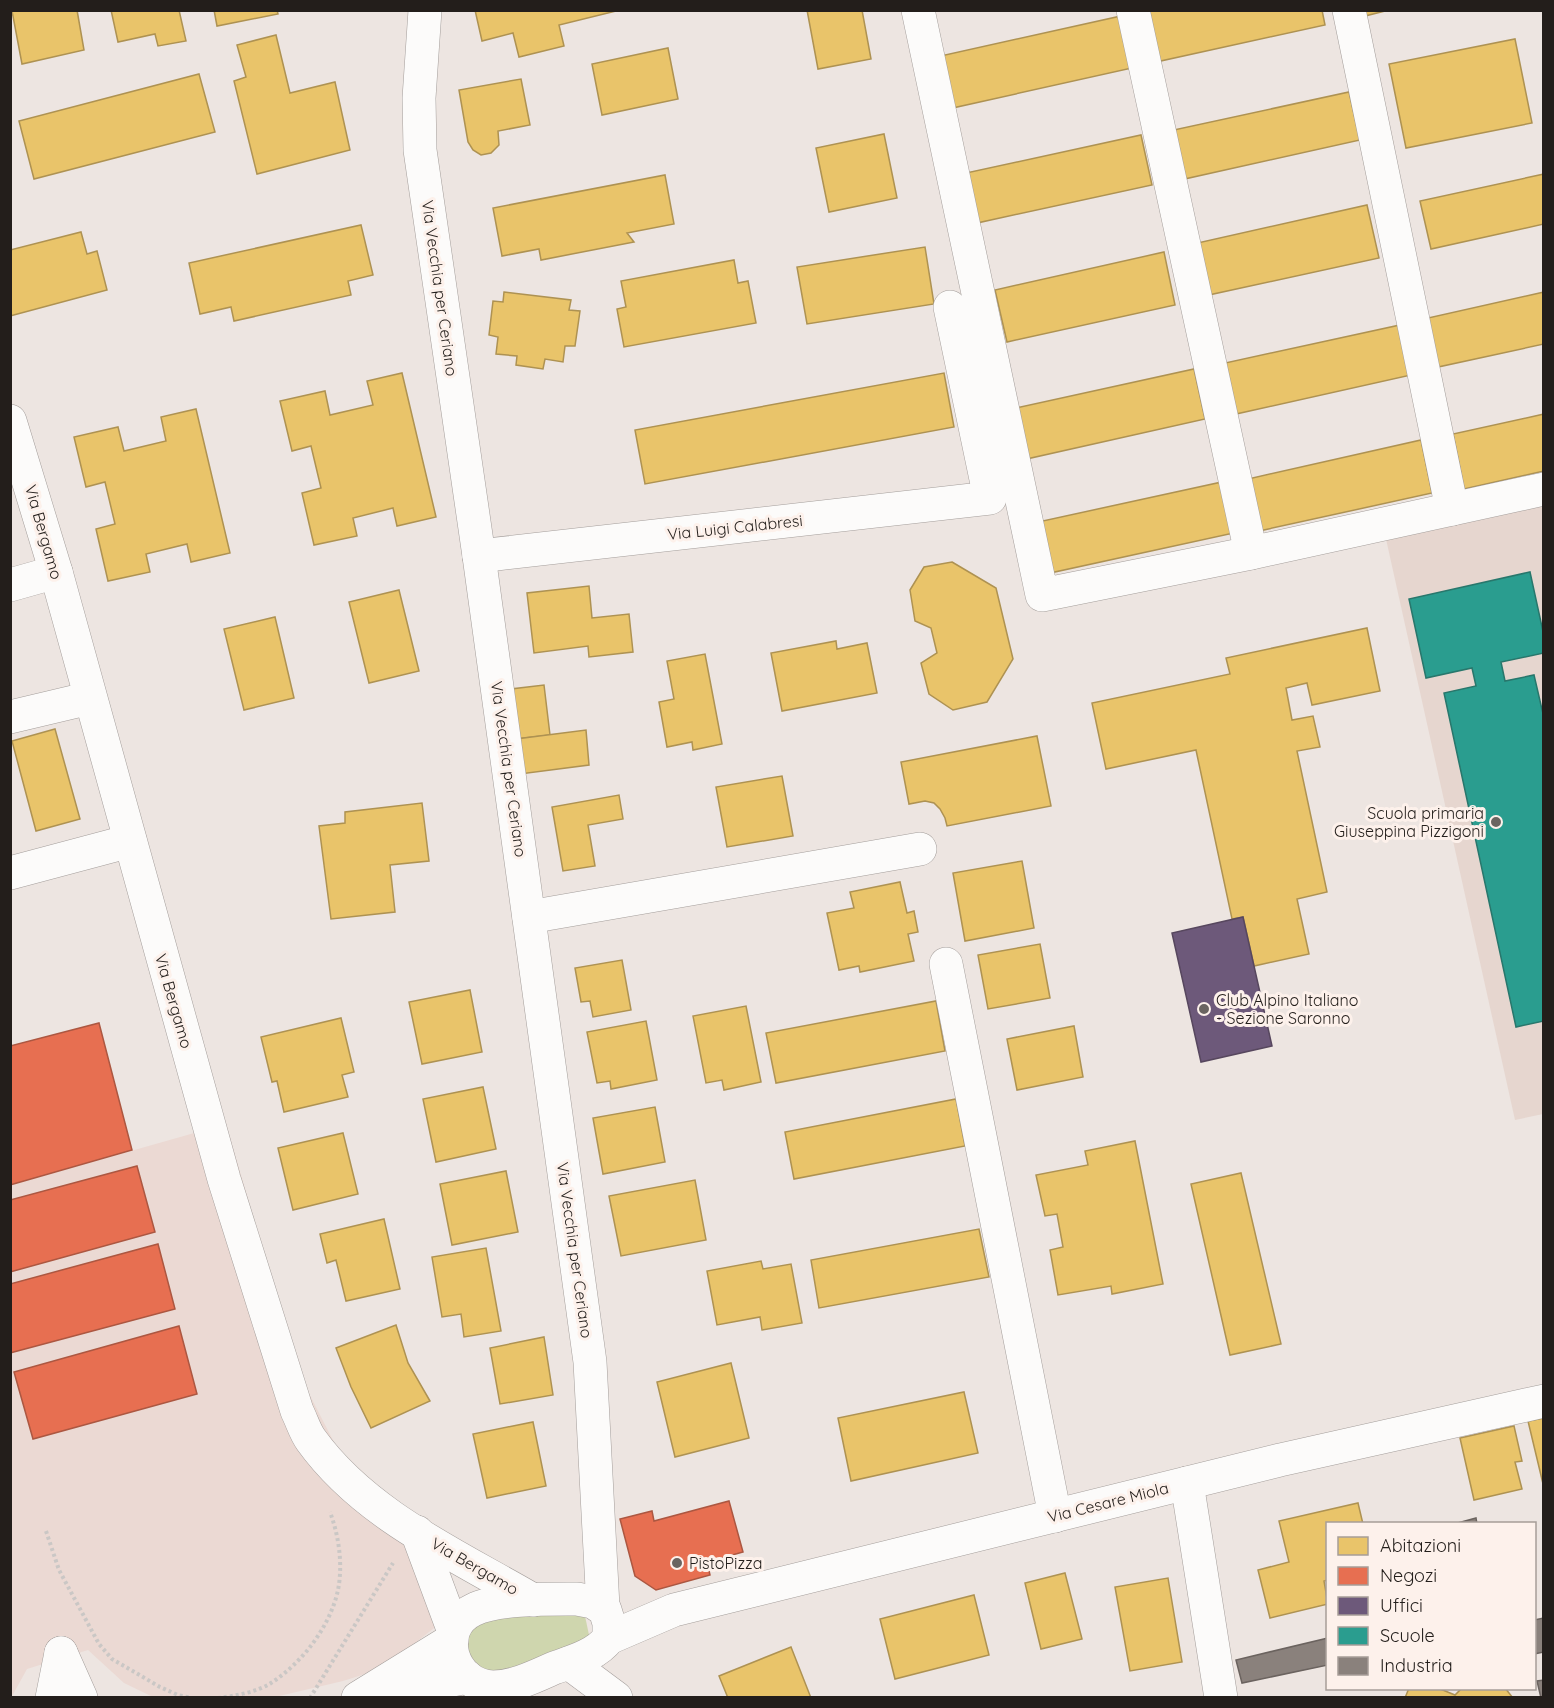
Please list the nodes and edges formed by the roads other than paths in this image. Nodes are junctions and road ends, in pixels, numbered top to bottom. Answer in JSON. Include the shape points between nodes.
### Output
{"nodes":[{"id":1,"x":425,"y":10,"type":"edge"},
{"id":2,"x":918,"y":10,"type":"edge"},
{"id":3,"x":1133,"y":10,"type":"edge"},
{"id":4,"x":1349,"y":10,"type":"edge"},
{"id":5,"x":950,"y":307,"type":"dead end"},
{"id":6,"x":10,"y":421,"type":"edge"},
{"id":7,"x":1544,"y":489,"type":"edge"},
{"id":8,"x":1452,"y":509,"type":"junction"},
{"id":9,"x":1251,"y":553,"type":"junction"},
{"id":10,"x":479,"y":556,"type":"junction"},
{"id":11,"x":56,"y":572,"type":"junction"},
{"id":12,"x":10,"y":585,"type":"edge"},
{"id":13,"x":90,"y":698,"type":"junction"},
{"id":14,"x":10,"y":717,"type":"edge"},
{"id":15,"x":130,"y":841,"type":"junction"},
{"id":16,"x":920,"y":849,"type":"dead end"},
{"id":17,"x":10,"y":873,"type":"edge"},
{"id":18,"x":529,"y":917,"type":"junction"},
{"id":19,"x":946,"y":964,"type":"dead end"},
{"id":20,"x":1544,"y":1401,"type":"edge"},
{"id":21,"x":1187,"y":1483,"type":"junction"},
{"id":22,"x":1055,"y":1515,"type":"junction"},
{"id":23,"x":599,"y":1528,"type":"junction"},
{"id":24,"x":407,"y":1544,"type":"junction"},
{"id":25,"x":549,"y":1600,"type":"junction"},
{"id":26,"x":606,"y":1624,"type":"junction"},
{"id":27,"x":452,"y":1635,"type":"junction"},
{"id":28,"x":568,"y":1663,"type":"junction"},
{"id":29,"x":467,"y":1677,"type":"junction"},
{"id":30,"x":52,"y":1698,"type":"edge"},
{"id":31,"x":81,"y":1698,"type":"edge"},
{"id":32,"x":358,"y":1698,"type":"edge"},
{"id":33,"x":365,"y":1698,"type":"edge"},
{"id":34,"x":617,"y":1698,"type":"edge"},
{"id":35,"x":1221,"y":1698,"type":"edge"}],
"edges":[{"from":1,"to":10,"type":"street","name":"Via Vecchia per Ceriano","via":[[420,150]]},
{"from":2,"to":9,"type":"street","via":[[1042,595]]},
{"from":3,"to":9,"type":"street"},
{"from":4,"to":8,"type":"street"},
{"from":5,"to":10,"type":"street","name":"Via Luigi Calabresi","via":[[990,498]]},
{"from":6,"to":11,"type":"street","name":"Via Bergamo"},
{"from":7,"to":8,"type":"street"},
{"from":8,"to":9,"type":"street"},
{"from":10,"to":18,"type":"street","name":"Via Vecchia per Ceriano"},
{"from":11,"to":12,"type":"street"},
{"from":11,"to":13,"type":"street","name":"Via Bergamo"},
{"from":13,"to":14,"type":"street"},
{"from":13,"to":15,"type":"street","name":"Via Bergamo"},
{"from":15,"to":17,"type":"street"},
{"from":15,"to":24,"type":"street","name":"Via Bergamo","via":[[224,1179],[297,1411],[310,1438]]},
{"from":16,"to":18,"type":"street"},
{"from":18,"to":23,"type":"street","name":"Via Vecchia per Ceriano","via":[[590,1362]]},
{"from":19,"to":22,"type":"street"},
{"from":20,"to":21,"type":"street","name":"Via Cesare Miola"},
{"from":21,"to":22,"type":"street","name":"Via Cesare Miola"},
{"from":21,"to":35,"type":"street"},
{"from":22,"to":26,"type":"street","name":"Via Cesare Miola"},
{"from":23,"to":25,"type":"street","name":"Via Vecchia per Ceriano"},
{"from":23,"to":26,"type":"street","name":"Via Vecchia per Ceriano"},
{"from":24,"to":25,"type":"street","name":"Via Bergamo"},
{"from":24,"to":27,"type":"street","name":"Via Bergamo"},
{"from":25,"to":26,"type":"street","via":[[586,1601]]},
{"from":25,"to":27,"type":"street","via":[[475,1609],[464,1616]]},
{"from":26,"to":28,"type":"street","name":"Via Cesare Miola","via":[[597,1650]]},
{"from":26,"to":34,"type":"street"},
{"from":27,"to":29,"type":"street","name":"Via Bergamo","via":[[455,1660]]},
{"from":27,"to":32,"type":"street"},
{"from":28,"to":29,"type":"street","name":"Via Cesare Miola","via":[[506,1686],[482,1685]]},
{"from":28,"to":34,"type":"street"},
{"from":29,"to":33,"type":"street"},
{"from":30,"to":31,"type":"street","via":[[62,1653]]}]}
